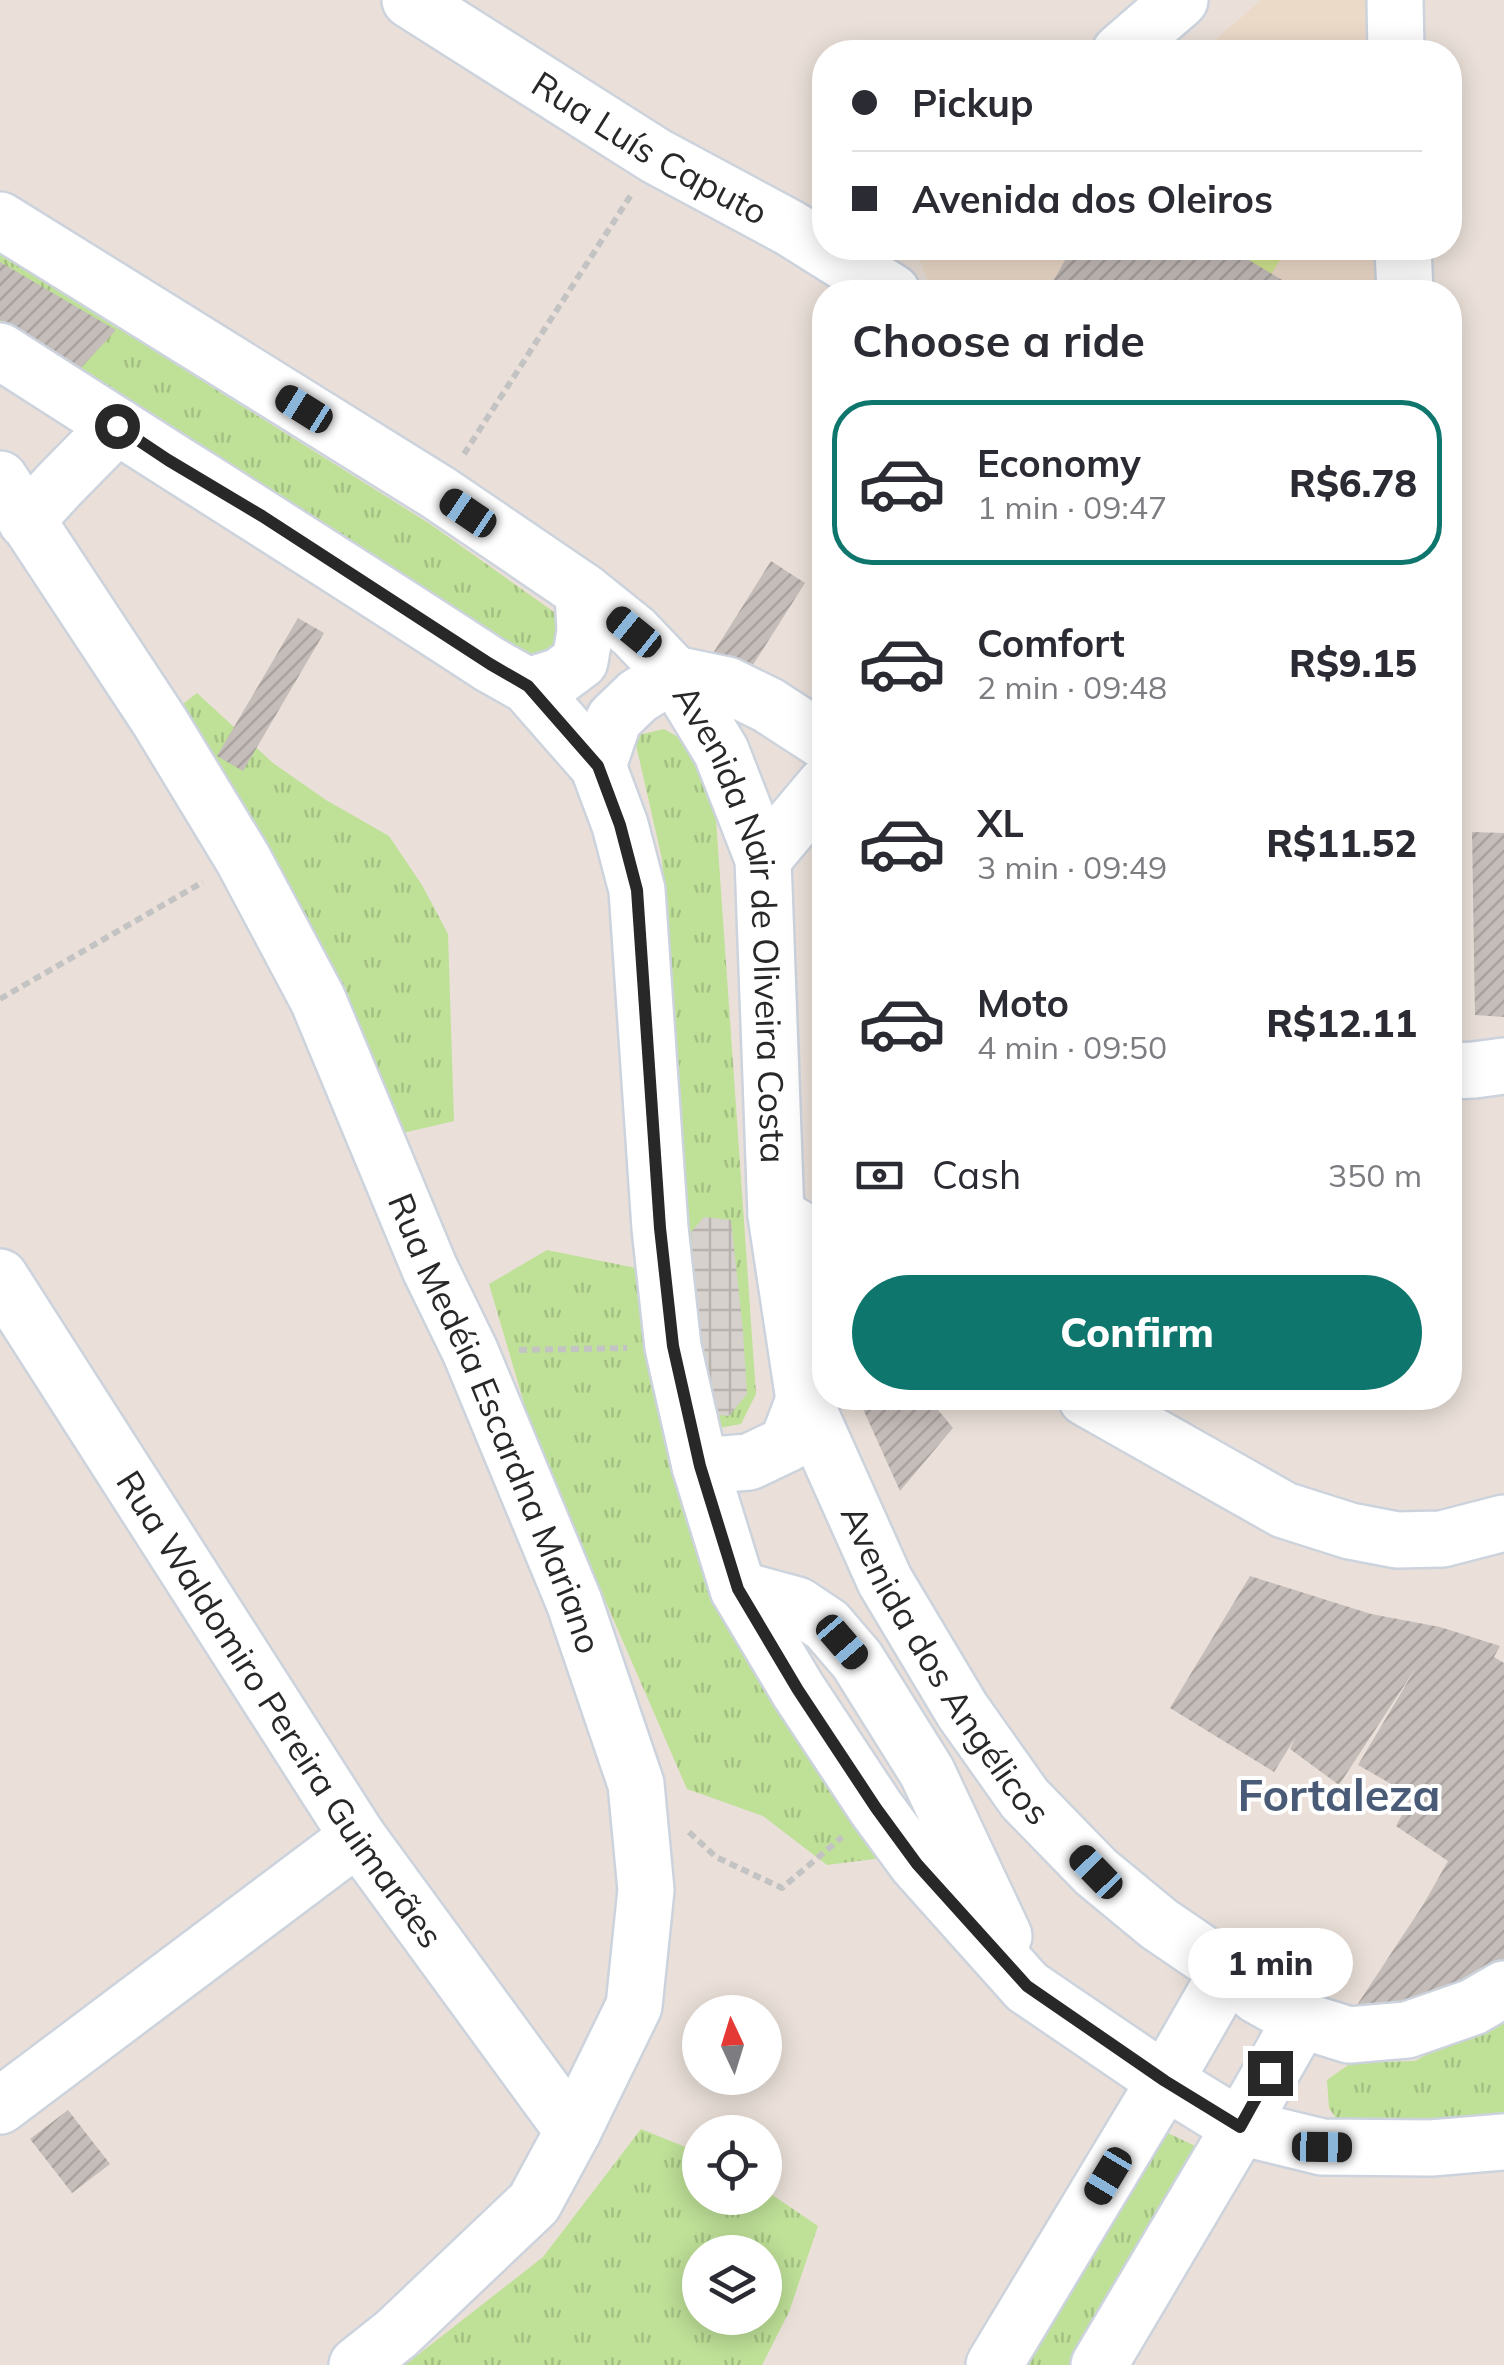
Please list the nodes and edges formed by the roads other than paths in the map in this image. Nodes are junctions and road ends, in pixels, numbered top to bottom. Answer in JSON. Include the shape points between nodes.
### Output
{"nodes":[{"id":1,"x":410,"y":0,"type":"edge"},
{"id":2,"x":1180,"y":0,"type":"edge"},
{"id":3,"x":1395,"y":0,"type":"edge"},
{"id":4,"x":1134,"y":40,"type":"edge"},
{"id":5,"x":1396,"y":40,"type":"edge"},
{"id":6,"x":0,"y":220,"type":"edge"},
{"id":7,"x":807,"y":221,"type":"edge"},
{"id":8,"x":854,"y":260,"type":"edge"},
{"id":9,"x":878,"y":280,"type":"edge"},
{"id":10,"x":0,"y":351,"type":"edge"},
{"id":11,"x":117,"y":426,"type":"junction"},
{"id":12,"x":13,"y":500,"type":"edge"},
{"id":13,"x":583,"y":591,"type":"junction"},
{"id":14,"x":674,"y":674,"type":"junction"},
{"id":15,"x":528,"y":686,"type":"junction"},
{"id":16,"x":812,"y":734,"type":"edge"},
{"id":17,"x":598,"y":766,"type":"junction"},
{"id":18,"x":812,"y":801,"type":"edge"},
{"id":19,"x":763,"y":859,"type":"junction"},
{"id":20,"x":1504,"y":1066,"type":"edge"},
{"id":21,"x":1462,"y":1070,"type":"edge"},
{"id":22,"x":776,"y":1215,"type":"junction"},
{"id":23,"x":812,"y":1236,"type":"edge"},
{"id":24,"x":0,"y":1277,"type":"edge"},
{"id":25,"x":804,"y":1400,"type":"junction"},
{"id":26,"x":1107,"y":1410,"type":"edge"},
{"id":27,"x":700,"y":1466,"type":"junction"},
{"id":28,"x":1504,"y":1523,"type":"edge"},
{"id":29,"x":738,"y":1589,"type":"junction"},
{"id":30,"x":358,"y":1838,"type":"junction"},
{"id":31,"x":1228,"y":1971,"type":"junction"},
{"id":32,"x":1027,"y":1986,"type":"junction"},
{"id":33,"x":1504,"y":1989,"type":"edge"},
{"id":34,"x":1301,"y":2020,"type":"junction"},
{"id":35,"x":1165,"y":2081,"type":"junction"},
{"id":36,"x":0,"y":2106,"type":"edge"},
{"id":37,"x":1240,"y":2127,"type":"junction"},
{"id":38,"x":573,"y":2130,"type":"junction"},
{"id":39,"x":1504,"y":2142,"type":"edge"},
{"id":40,"x":356,"y":2365,"type":"edge"},
{"id":41,"x":994,"y":2365,"type":"edge"},
{"id":42,"x":1099,"y":2365,"type":"edge"}],
"edges":[{"from":1,"to":7,"type":"street","name":"Rua Luís Caputo","via":[[656,156]]},
{"from":2,"to":4,"type":"street"},
{"from":3,"to":5,"type":"street"},
{"from":6,"to":13,"type":"street","name":"Avenida Nair de Oliveira Costa"},
{"from":8,"to":9,"type":"street","name":"Rua Luís Caputo"},
{"from":10,"to":11,"type":"street"},
{"from":11,"to":12,"type":"street","via":[[59,485]]},
{"from":11,"to":15,"type":"street"},
{"from":12,"to":38,"type":"street","name":"Rua Medéia Escardna Mariano","via":[[136,683],[243,859],[318,1000],[574,1602],[636,1784],[646,1890],[634,2006]]},
{"from":13,"to":14,"type":"street","name":"Avenida Nair de Oliveira Costa"},
{"from":13,"to":15,"type":"street","via":[[580,660],[560,676]]},
{"from":14,"to":16,"type":"street","via":[[727,684]]},
{"from":14,"to":17,"type":"street","via":[[614,719]]},
{"from":14,"to":19,"type":"street","name":"Avenida Nair de Oliveira Costa","via":[[721,752]]},
{"from":15,"to":17,"type":"street"},
{"from":17,"to":27,"type":"street","via":[[637,890],[660,1228],[673,1346]]},
{"from":18,"to":19,"type":"street"},
{"from":19,"to":22,"type":"street","name":"Avenida Nair de Oliveira Costa"},
{"from":20,"to":21,"type":"street"},
{"from":22,"to":23,"type":"street"},
{"from":22,"to":25,"type":"street","name":"Avenida dos Angélicos"},
{"from":24,"to":30,"type":"street","name":"Rua Waldomiro Pereira Guimarães"},
{"from":25,"to":27,"type":"street","via":[[787,1444],[748,1462]]},
{"from":25,"to":31,"type":"street","name":"Avenida dos Angélicos","via":[[885,1580],[962,1710],[1025,1799],[1096,1872]]},
{"from":26,"to":28,"type":"street","via":[[1284,1510],[1350,1531],[1442,1540]]},
{"from":27,"to":29,"type":"street"},
{"from":29,"to":32,"type":"street","via":[[876,1808]]},
{"from":29,"to":32,"type":"street","via":[[797,1604],[827,1625],[857,1660],[926,1772]]},
{"from":30,"to":36,"type":"street"},
{"from":30,"to":38,"type":"street","name":"Rua Waldomiro Pereira Guimarães"},
{"from":31,"to":34,"type":"street","name":"Avenida dos Angélicos"},
{"from":31,"to":35,"type":"street"},
{"from":32,"to":35,"type":"street"},
{"from":33,"to":34,"type":"street","name":"Avenida dos Angélicos","via":[[1407,2030],[1350,2036]]},
{"from":34,"to":37,"type":"street"},
{"from":35,"to":37,"type":"street"},
{"from":35,"to":41,"type":"street"},
{"from":37,"to":39,"type":"street","via":[[1322,2147]]},
{"from":37,"to":42,"type":"street"},
{"from":38,"to":40,"type":"street","name":"Rua Medéia Escardna Mariano","via":[[534,2203]]}]}
